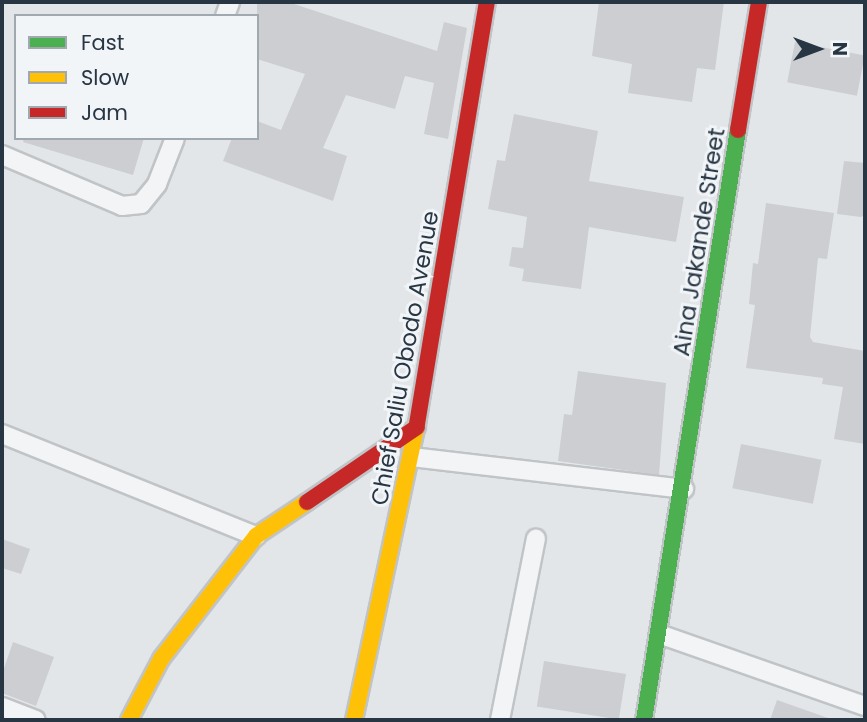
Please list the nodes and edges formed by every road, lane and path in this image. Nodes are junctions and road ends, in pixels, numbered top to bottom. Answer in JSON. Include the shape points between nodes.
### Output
{"nodes":[{"id":1,"x":487,"y":2,"type":"edge"},
{"id":2,"x":759,"y":2,"type":"edge"},
{"id":3,"x":174,"y":140,"type":"edge"},
{"id":4,"x":2,"y":155,"type":"edge"},
{"id":5,"x":417,"y":427,"type":"junction"},
{"id":6,"x":2,"y":434,"type":"edge"},
{"id":7,"x":412,"y":457,"type":"junction"},
{"id":8,"x":684,"y":489,"type":"junction"},
{"id":9,"x":256,"y":536,"type":"junction"},
{"id":10,"x":536,"y":539,"type":"dead end"},
{"id":11,"x":659,"y":634,"type":"junction"},
{"id":12,"x":2,"y":706,"type":"edge"},
{"id":13,"x":865,"y":706,"type":"edge"},
{"id":14,"x":36,"y":720,"type":"edge"},
{"id":15,"x":129,"y":720,"type":"edge"},
{"id":16,"x":354,"y":720,"type":"edge"},
{"id":17,"x":500,"y":720,"type":"edge"},
{"id":18,"x":644,"y":720,"type":"edge"}],
"edges":[{"from":1,"to":5,"type":"street","name":"Chief Saliu Obodo Avenue"},
{"from":2,"to":8,"type":"street","name":"Aina Jakande Street"},
{"from":3,"to":4,"type":"street","via":[[157,184],[141,204],[122,206]]},
{"from":5,"to":7,"type":"street","name":"Chief Saliu Obodo Avenue"},
{"from":5,"to":9,"type":"street"},
{"from":6,"to":9,"type":"street"},
{"from":7,"to":8,"type":"street"},
{"from":7,"to":16,"type":"street","name":"Chief Saliu Obodo Avenue"},
{"from":8,"to":11,"type":"street","name":"Aina Jakande Street"},
{"from":9,"to":15,"type":"street","via":[[161,659]]},
{"from":10,"to":17,"type":"street"},
{"from":11,"to":13,"type":"street"},
{"from":11,"to":18,"type":"street","name":"Aina Jakande Street"},
{"from":12,"to":14,"type":"street"}]}
